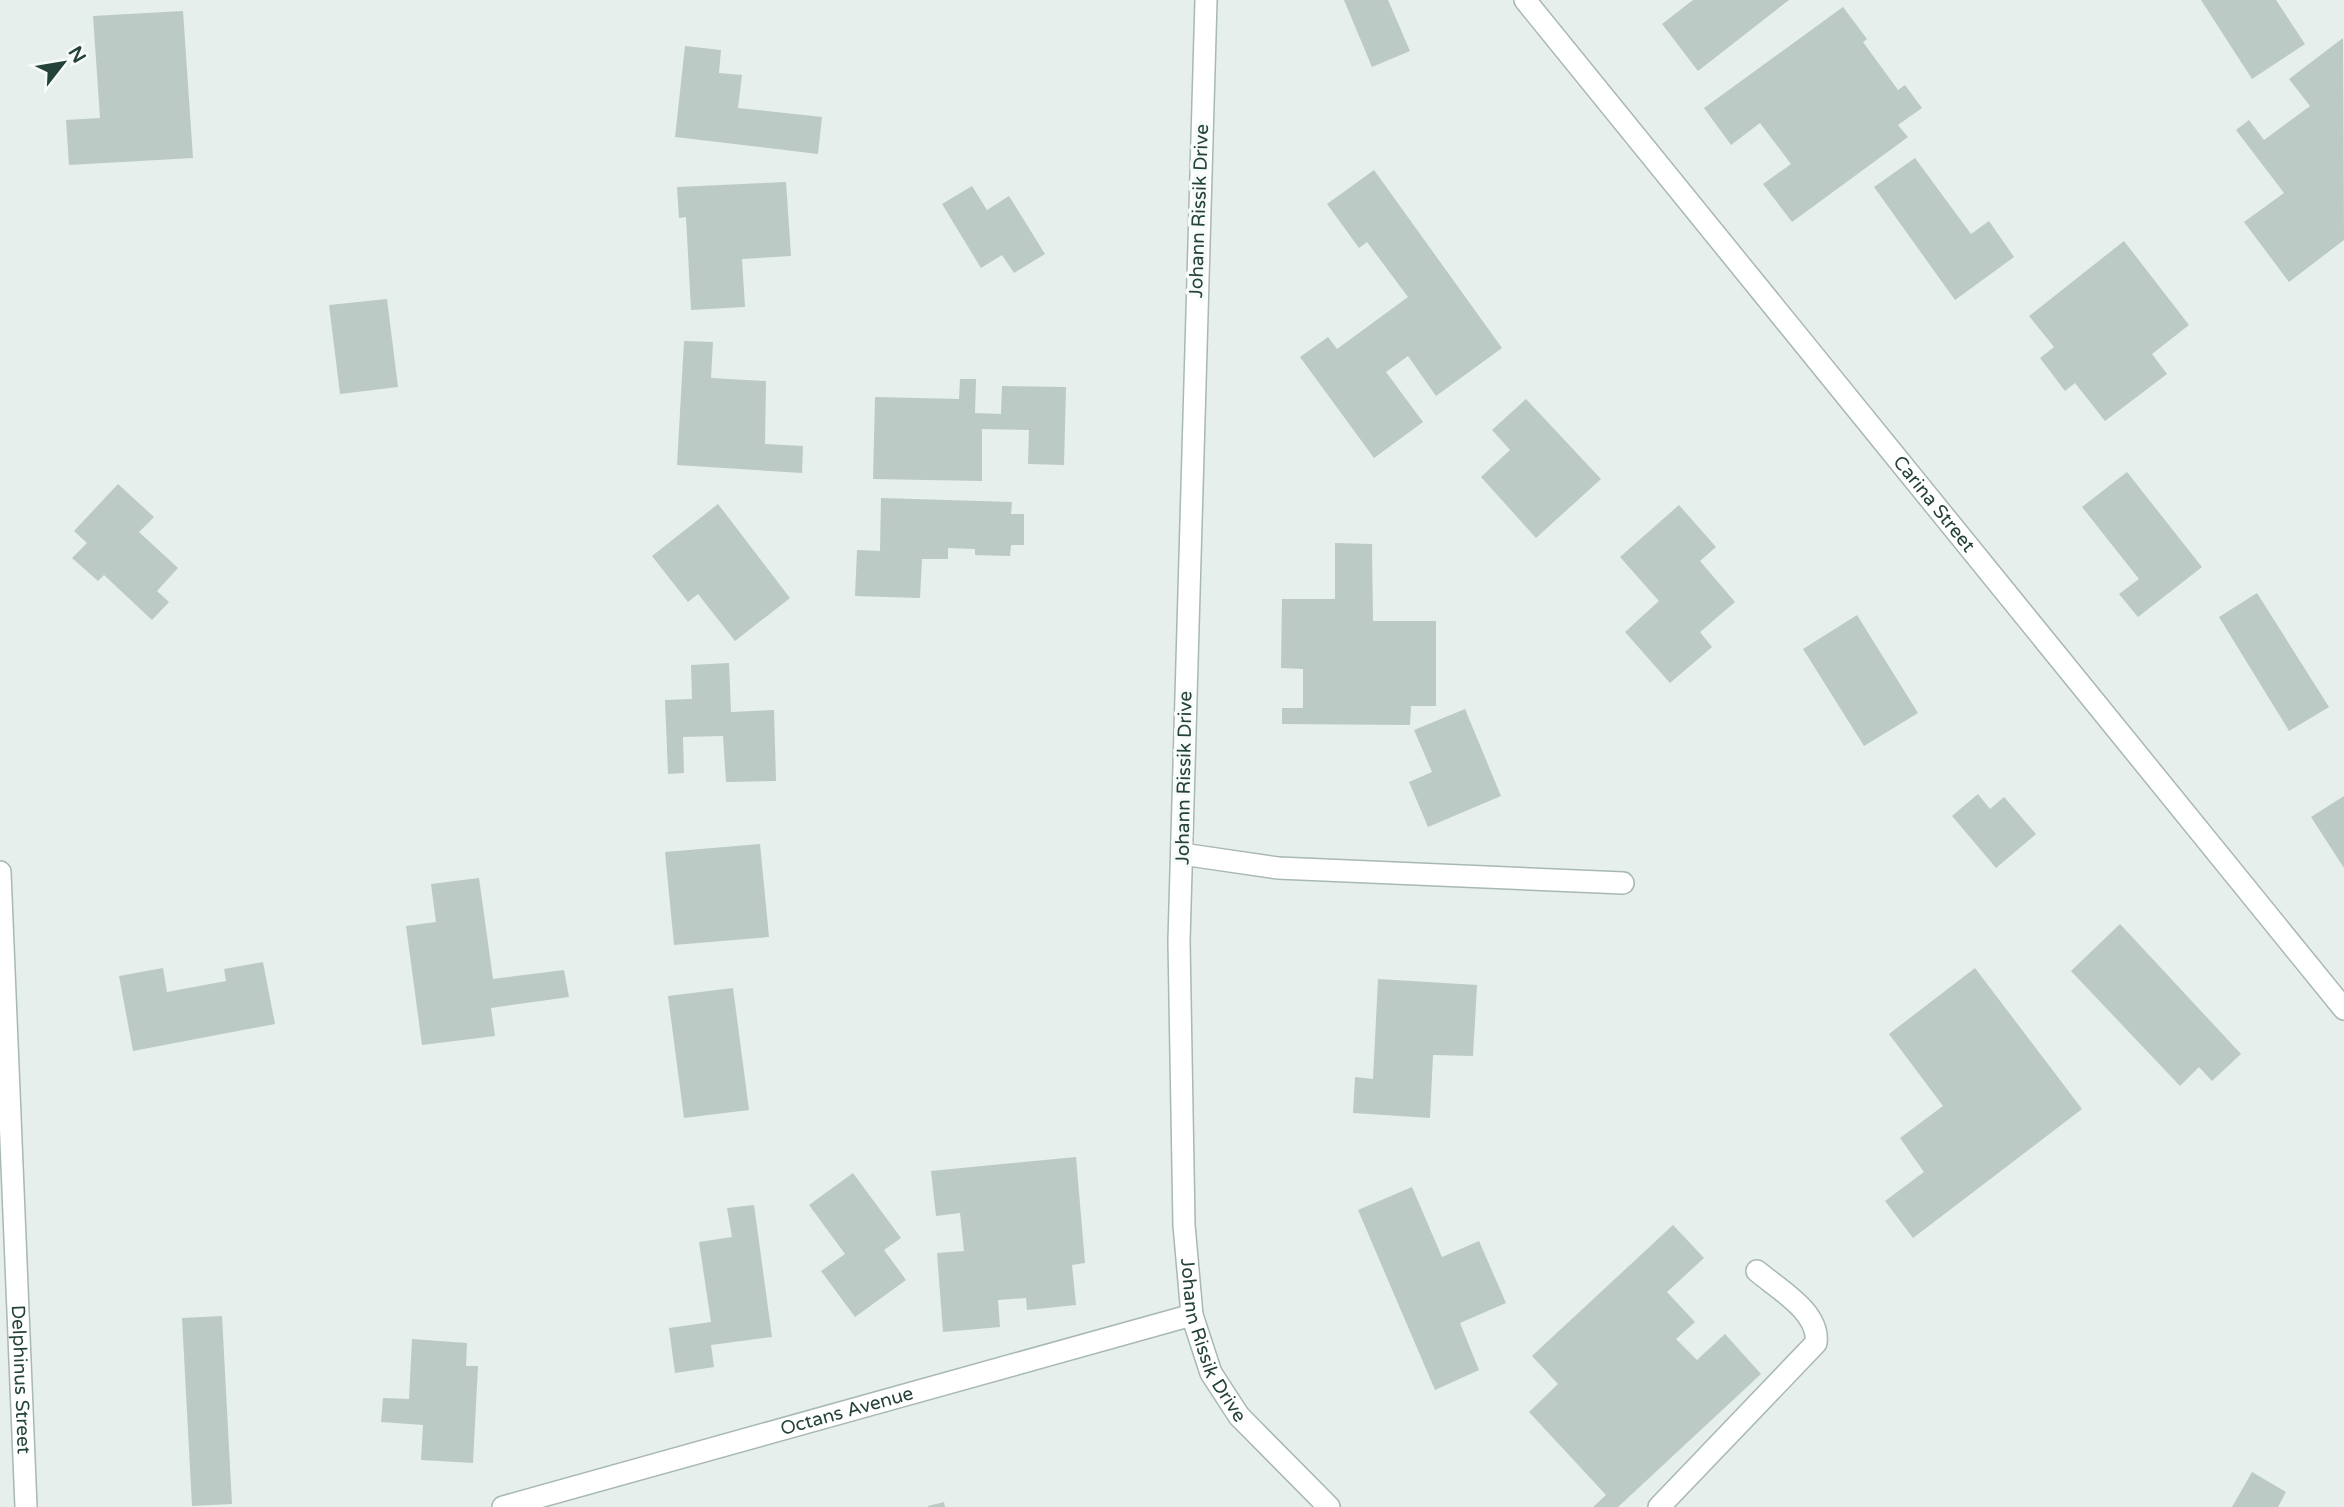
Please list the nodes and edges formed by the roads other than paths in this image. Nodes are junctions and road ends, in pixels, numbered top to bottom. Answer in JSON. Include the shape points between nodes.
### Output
{"nodes":[{"id":1,"x":1206,"y":0,"type":"edge"},
{"id":2,"x":1525,"y":0,"type":"edge"},
{"id":3,"x":1182,"y":855,"type":"junction"},
{"id":4,"x":0,"y":872,"type":"edge"},
{"id":5,"x":1623,"y":883,"type":"dead end"},
{"id":6,"x":2344,"y":1009,"type":"edge"},
{"id":7,"x":1757,"y":1270,"type":"dead end"},
{"id":8,"x":1192,"y":1315,"type":"junction"},
{"id":9,"x":26,"y":1507,"type":"edge"},
{"id":10,"x":503,"y":1507,"type":"edge"},
{"id":11,"x":1329,"y":1507,"type":"edge"},
{"id":12,"x":1658,"y":1507,"type":"edge"}],
"edges":[{"from":1,"to":3,"type":"street","name":"Johann Rissik Drive"},
{"from":2,"to":6,"type":"street","name":"Carina Street"},
{"from":3,"to":5,"type":"street","via":[[1278,868]]},
{"from":3,"to":8,"type":"street","name":"Johann Rissik Drive","via":[[1179,969],[1184,1225]]},
{"from":4,"to":9,"type":"street","name":"Delphinus Street"},
{"from":7,"to":12,"type":"street","via":[[1813,1320],[1816,1343]]},
{"from":8,"to":10,"type":"street","name":"Octans Avenue"},
{"from":8,"to":11,"type":"street","name":"Johann Rissik Drive","via":[[1211,1373],[1239,1416]]}]}
